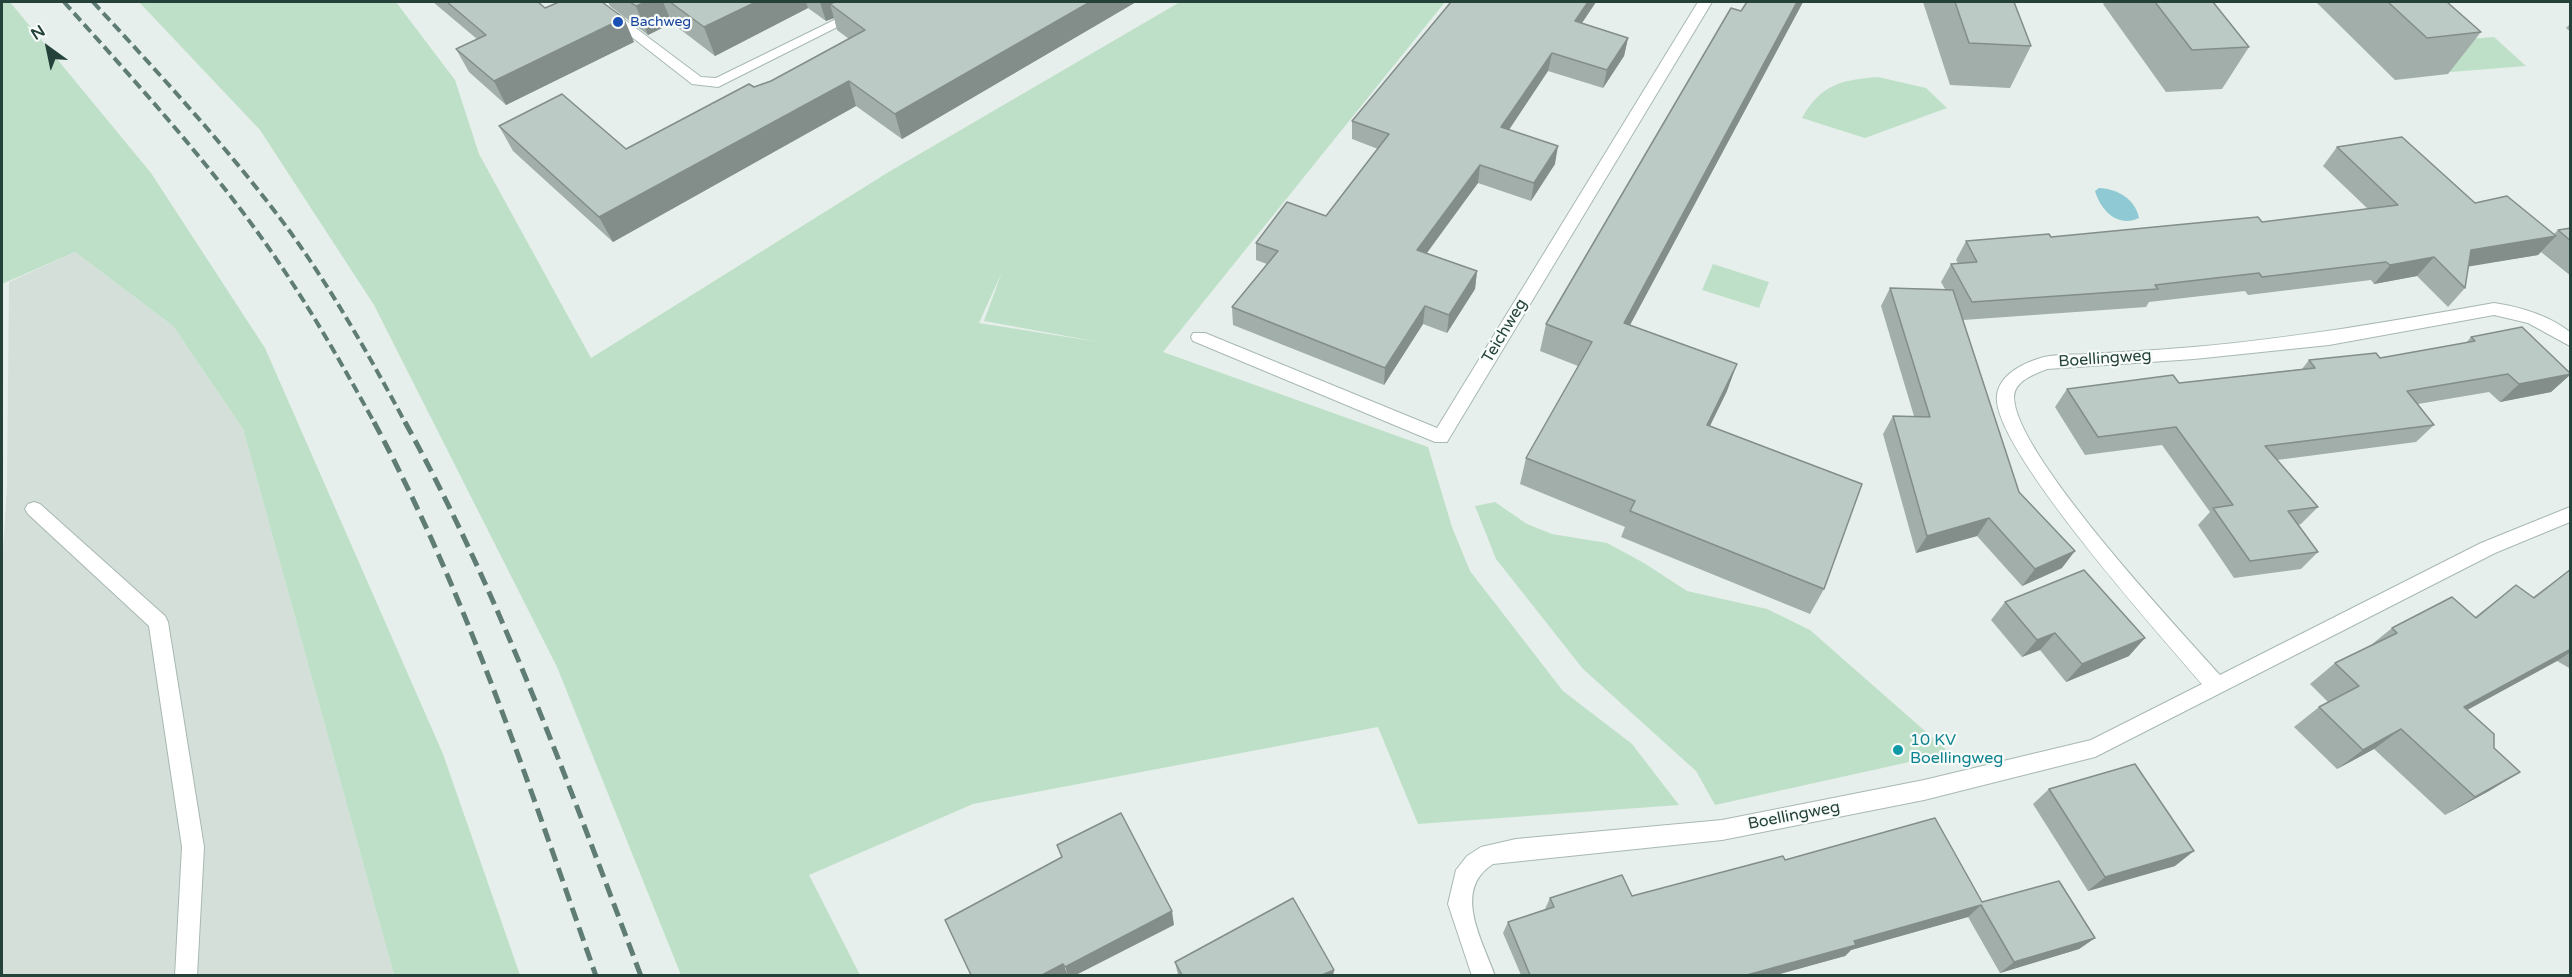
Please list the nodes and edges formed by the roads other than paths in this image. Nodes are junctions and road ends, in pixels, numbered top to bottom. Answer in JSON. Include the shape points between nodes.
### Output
{"nodes":[{"id":1,"x":592,"y":2,"type":"edge"},
{"id":2,"x":880,"y":2,"type":"edge"},
{"id":3,"x":1705,"y":2,"type":"edge"},
{"id":4,"x":1199,"y":337,"type":"dead end"},
{"id":5,"x":2571,"y":340,"type":"edge"},
{"id":6,"x":34,"y":509,"type":"dead end"},
{"id":7,"x":2571,"y":514,"type":"edge"},
{"id":8,"x":2217,"y":686,"type":"junction"},
{"id":9,"x":186,"y":975,"type":"edge"},
{"id":10,"x":1484,"y":975,"type":"edge"}],
"edges":[{"from":1,"to":2,"type":"street","via":[[697,81],[718,83]]},
{"from":3,"to":4,"type":"street","name":"Teichweg","via":[[1442,436]]},
{"from":5,"to":8,"type":"street","name":"Boellingweg","via":[[2518,312],[2494,309],[2329,339],[2046,363],[2028,369],[2012,381],[2005,396],[2007,413],[2043,474],[2101,550]]},
{"from":6,"to":9,"type":"street","via":[[158,622],[193,847]]},
{"from":7,"to":8,"type":"street","name":"Boellingweg","via":[[2488,548]]},
{"from":8,"to":10,"type":"street","name":"Boellingweg","via":[[2095,748],[1924,790],[1722,830],[1489,854],[1475,863],[1464,878],[1459,904]]}]}
